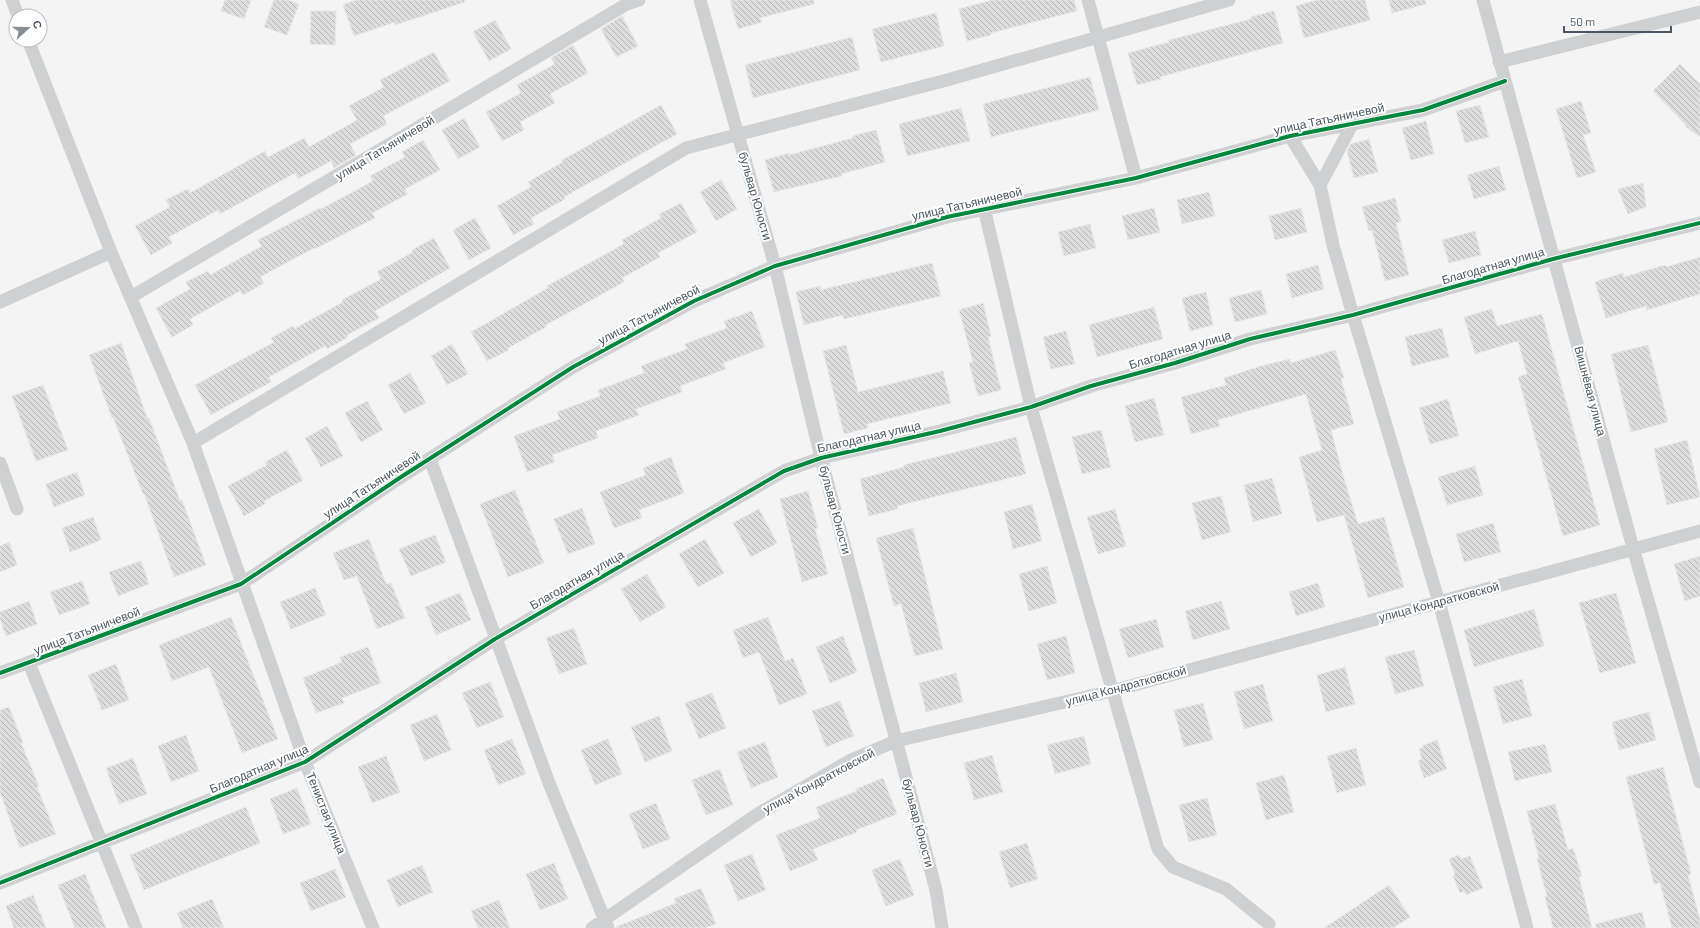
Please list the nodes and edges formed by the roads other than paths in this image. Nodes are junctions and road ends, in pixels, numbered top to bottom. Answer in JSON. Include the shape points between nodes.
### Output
{"nodes":[{"id":1,"x":639,"y":0,"type":"edge"},
{"id":2,"x":700,"y":0,"type":"edge"},
{"id":3,"x":1088,"y":0,"type":"edge"},
{"id":4,"x":1229,"y":0,"type":"edge"},
{"id":5,"x":1483,"y":0,"type":"edge"},
{"id":6,"x":1700,"y":12,"type":"edge"},
{"id":7,"x":1098,"y":37,"type":"junction"},
{"id":8,"x":31,"y":48,"type":"edge"},
{"id":9,"x":1499,"y":62,"type":"junction"},
{"id":10,"x":1505,"y":81,"type":"junction"},
{"id":11,"x":1353,"y":123,"type":"junction"},
{"id":12,"x":737,"y":134,"type":"junction"},
{"id":13,"x":1290,"y":136,"type":"junction"},
{"id":14,"x":1136,"y":178,"type":"junction"},
{"id":15,"x":1320,"y":185,"type":"junction"},
{"id":16,"x":984,"y":208,"type":"junction"},
{"id":17,"x":1700,"y":224,"type":"edge"},
{"id":18,"x":111,"y":252,"type":"junction"},
{"id":19,"x":1553,"y":259,"type":"junction"},
{"id":20,"x":775,"y":266,"type":"junction"},
{"id":21,"x":131,"y":297,"type":"junction"},
{"id":22,"x":0,"y":302,"type":"edge"},
{"id":23,"x":1352,"y":315,"type":"junction"},
{"id":24,"x":1031,"y":407,"type":"junction"},
{"id":25,"x":193,"y":443,"type":"junction"},
{"id":26,"x":822,"y":458,"type":"junction"},
{"id":27,"x":430,"y":459,"type":"junction"},
{"id":28,"x":0,"y":464,"type":"edge"},
{"id":29,"x":17,"y":509,"type":"dead end"},
{"id":30,"x":1700,"y":531,"type":"edge"},
{"id":31,"x":1633,"y":548,"type":"junction"},
{"id":32,"x":241,"y":584,"type":"junction"},
{"id":33,"x":1439,"y":602,"type":"junction"},
{"id":34,"x":495,"y":639,"type":"junction"},
{"id":35,"x":29,"y":664,"type":"junction"},
{"id":36,"x":0,"y":673,"type":"edge"},
{"id":37,"x":1112,"y":691,"type":"junction"},
{"id":38,"x":896,"y":741,"type":"junction"},
{"id":39,"x":305,"y":762,"type":"junction"},
{"id":40,"x":1700,"y":782,"type":"edge"},
{"id":41,"x":101,"y":843,"type":"junction"},
{"id":42,"x":0,"y":883,"type":"edge"},
{"id":43,"x":607,"y":924,"type":"edge"},
{"id":44,"x":1269,"y":924,"type":"dead end"},
{"id":45,"x":136,"y":928,"type":"edge"},
{"id":46,"x":373,"y":928,"type":"edge"},
{"id":47,"x":592,"y":928,"type":"edge"},
{"id":48,"x":942,"y":928,"type":"edge"},
{"id":49,"x":1527,"y":928,"type":"edge"}],
"edges":[{"from":1,"to":21,"type":"street","name":"улица Татьяничевой","via":[[627,4]]},
{"from":2,"to":12,"type":"street","name":"бульвар Юности"},
{"from":3,"to":7,"type":"street"},
{"from":4,"to":7,"type":"street"},
{"from":5,"to":9,"type":"street","name":"Вишнёвая улица"},
{"from":6,"to":9,"type":"street"},
{"from":7,"to":12,"type":"street","via":[[947,80]]},
{"from":7,"to":14,"type":"street"},
{"from":8,"to":18,"type":"street","name":"Тенистая улица"},
{"from":9,"to":10,"type":"street","name":"Вишнёвая улица"},
{"from":10,"to":11,"type":"street","name":"улица Татьяничевой","via":[[1423,110]]},
{"from":10,"to":19,"type":"street","name":"Вишнёвая улица"},
{"from":11,"to":13,"type":"street","name":"улица Татьяничевой"},
{"from":11,"to":15,"type":"street"},
{"from":12,"to":20,"type":"street","name":"бульвар Юности"},
{"from":12,"to":25,"type":"street","via":[[686,148]]},
{"from":13,"to":14,"type":"street","name":"улица Татьяничевой"},
{"from":13,"to":15,"type":"street"},
{"from":14,"to":16,"type":"street","name":"улица Татьяничевой"},
{"from":15,"to":23,"type":"street"},
{"from":16,"to":20,"type":"street","name":"улица Татьяничевой"},
{"from":16,"to":24,"type":"street"},
{"from":17,"to":19,"type":"street","name":"Благодатная улица"},
{"from":18,"to":21,"type":"street","name":"Тенистая улица"},
{"from":18,"to":22,"type":"street"},
{"from":19,"to":23,"type":"street","name":"Благодатная улица"},
{"from":19,"to":31,"type":"street","name":"Вишнёвая улица"},
{"from":20,"to":26,"type":"street","name":"бульвар Юности"},
{"from":20,"to":27,"type":"street","name":"улица Татьяничевой","via":[[694,301],[573,367]]},
{"from":21,"to":25,"type":"street","name":"Тенистая улица"},
{"from":23,"to":24,"type":"street","name":"Благодатная улица","via":[[1250,339]]},
{"from":23,"to":33,"type":"street"},
{"from":24,"to":26,"type":"street","name":"Благодатная улица"},
{"from":24,"to":37,"type":"street"},
{"from":25,"to":32,"type":"street","name":"Тенистая улица"},
{"from":26,"to":34,"type":"street","name":"Благодатная улица","via":[[784,471]]},
{"from":26,"to":38,"type":"street","name":"бульвар Юности"},
{"from":27,"to":32,"type":"street","name":"улица Татьяничевой"},
{"from":27,"to":34,"type":"street"},
{"from":28,"to":29,"type":"street"},
{"from":30,"to":31,"type":"street","name":"улица Кондратковской"},
{"from":31,"to":33,"type":"street","name":"улица Кондратковской"},
{"from":31,"to":40,"type":"street","name":"Вишнёвая улица"},
{"from":32,"to":35,"type":"street","name":"улица Татьяничевой"},
{"from":32,"to":39,"type":"street","name":"Тенистая улица"},
{"from":33,"to":37,"type":"street","name":"улица Кондратковской"},
{"from":33,"to":49,"type":"street"},
{"from":34,"to":39,"type":"street","name":"Благодатная улица"},
{"from":34,"to":43,"type":"street","via":[[549,782]]},
{"from":35,"to":36,"type":"street","name":"улица Татьяничевой"},
{"from":35,"to":41,"type":"street"},
{"from":37,"to":38,"type":"street","name":"улица Кондратковской"},
{"from":37,"to":44,"type":"street","via":[[1158,849],[1173,867],[1226,889]]},
{"from":38,"to":43,"type":"street","name":"улица Кондратковской","via":[[851,760],[756,815]]},
{"from":38,"to":48,"type":"street","name":"бульвар Юности","via":[[936,890]]},
{"from":39,"to":41,"type":"street","name":"Благодатная улица"},
{"from":39,"to":46,"type":"street","name":"Тенистая улица"},
{"from":41,"to":42,"type":"street","name":"Благодатная улица"},
{"from":41,"to":45,"type":"street"},
{"from":43,"to":47,"type":"street","name":"улица Кондратковской"}]}
